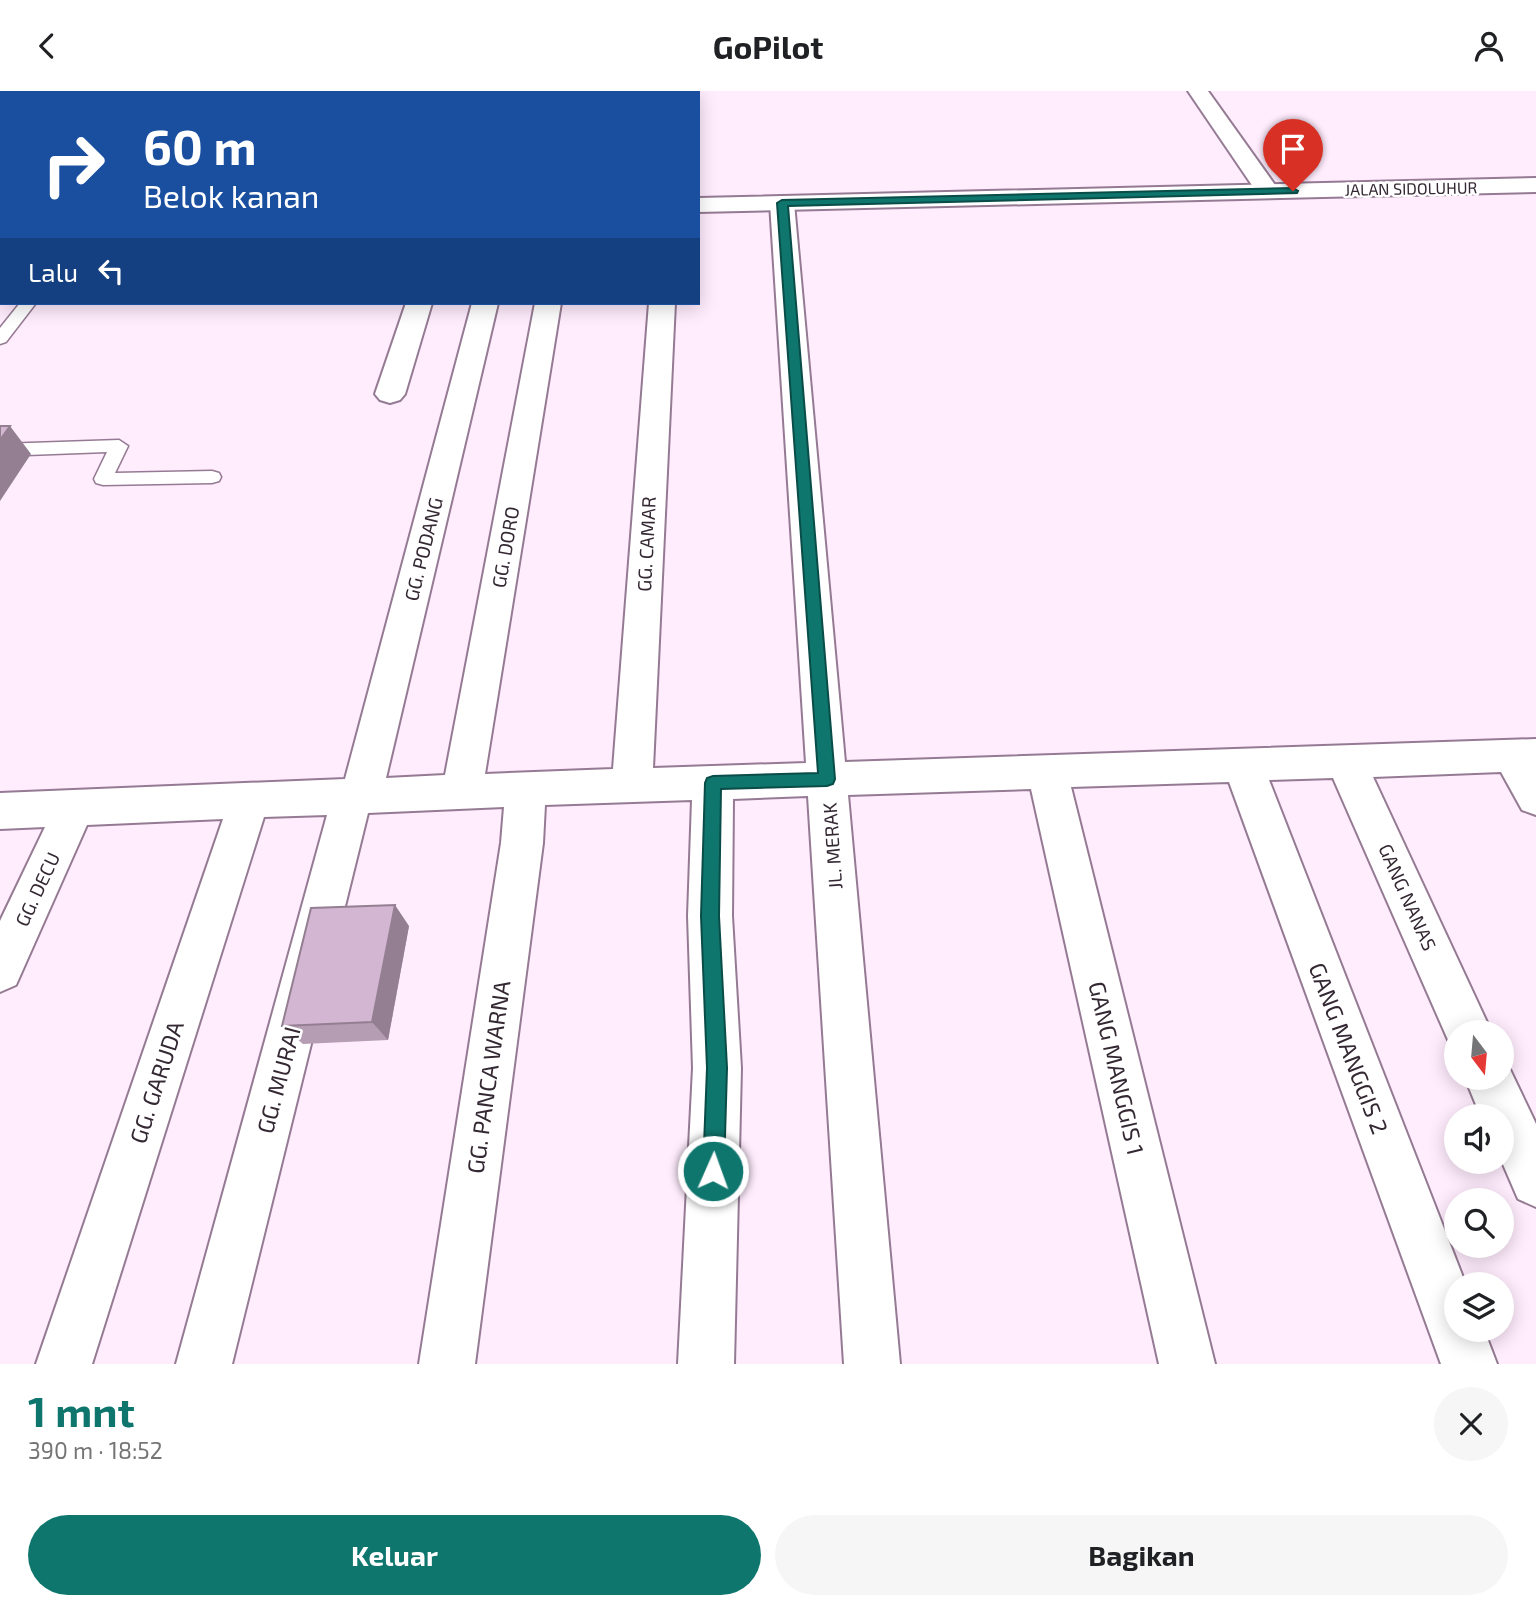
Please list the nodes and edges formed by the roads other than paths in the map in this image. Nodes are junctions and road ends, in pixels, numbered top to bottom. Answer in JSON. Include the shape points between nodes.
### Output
{"nodes":[{"id":1,"x":1198,"y":91,"type":"edge"},
{"id":2,"x":1536,"y":185,"type":"edge"},
{"id":3,"x":1269,"y":192,"type":"junction"},
{"id":4,"x":782,"y":203,"type":"junction"},
{"id":5,"x":700,"y":205,"type":"edge"},
{"id":6,"x":26,"y":305,"type":"edge"},
{"id":7,"x":418,"y":305,"type":"edge"},
{"id":8,"x":484,"y":305,"type":"edge"},
{"id":9,"x":548,"y":305,"type":"edge"},
{"id":10,"x":662,"y":305,"type":"edge"},
{"id":11,"x":0,"y":339,"type":"edge"},
{"id":12,"x":390,"y":394,"type":"dead end"},
{"id":13,"x":0,"y":450,"type":"edge"},
{"id":14,"x":212,"y":477,"type":"dead end"},
{"id":15,"x":1524,"y":756,"type":"edge"},
{"id":16,"x":1346,"y":762,"type":"junction"},
{"id":17,"x":1243,"y":765,"type":"junction"},
{"id":18,"x":1047,"y":772,"type":"junction"},
{"id":19,"x":827,"y":779,"type":"junction"},
{"id":20,"x":713,"y":783,"type":"junction"},
{"id":21,"x":632,"y":786,"type":"junction"},
{"id":22,"x":526,"y":789,"type":"junction"},
{"id":23,"x":462,"y":792,"type":"junction"},
{"id":24,"x":356,"y":796,"type":"junction"},
{"id":25,"x":1536,"y":798,"type":"edge"},
{"id":26,"x":249,"y":801,"type":"junction"},
{"id":27,"x":75,"y":808,"type":"junction"},
{"id":28,"x":0,"y":811,"type":"edge"},
{"id":29,"x":0,"y":970,"type":"edge"},
{"id":30,"x":1463,"y":1020,"type":"edge"},
{"id":31,"x":1494,"y":1090,"type":"edge"},
{"id":32,"x":1536,"y":1181,"type":"edge"},
{"id":33,"x":1444,"y":1298,"type":"edge"},
{"id":34,"x":1461,"y":1342,"type":"edge"},
{"id":35,"x":64,"y":1364,"type":"edge"},
{"id":36,"x":204,"y":1364,"type":"edge"},
{"id":37,"x":447,"y":1364,"type":"edge"},
{"id":38,"x":706,"y":1364,"type":"edge"},
{"id":39,"x":872,"y":1364,"type":"edge"},
{"id":40,"x":1187,"y":1364,"type":"edge"},
{"id":41,"x":1469,"y":1364,"type":"edge"}],
"edges":[{"from":1,"to":3,"type":"street"},
{"from":2,"to":3,"type":"street","name":"JALAN SIDOLUHUR"},
{"from":3,"to":4,"type":"street","name":"JALAN SIDOLUHUR"},
{"from":4,"to":5,"type":"street","name":"JALAN SIDOLUHUR"},
{"from":4,"to":19,"type":"street","name":"JL. MERAK"},
{"from":6,"to":11,"type":"lane"},
{"from":7,"to":12,"type":"street"},
{"from":8,"to":24,"type":"street","name":"GG. PODANG"},
{"from":9,"to":23,"type":"street","name":"GG. DORO"},
{"from":10,"to":21,"type":"street","name":"GG. CAMAR"},
{"from":13,"to":14,"type":"lane","via":[[119,446],[103,479]]},
{"from":15,"to":16,"type":"street"},
{"from":15,"to":25,"type":"street"},
{"from":16,"to":17,"type":"street"},
{"from":16,"to":30,"type":"street","name":"GANG NANAS"},
{"from":17,"to":18,"type":"street"},
{"from":17,"to":33,"type":"street","name":"GANG MANGGIS 2"},
{"from":18,"to":19,"type":"street"},
{"from":18,"to":40,"type":"street","name":"GANG MANGGIS 1"},
{"from":19,"to":20,"type":"street"},
{"from":19,"to":39,"type":"street","name":"JL. MERAK"},
{"from":20,"to":21,"type":"street"},
{"from":20,"to":38,"type":"street","via":[[710,916],[717,1068]]},
{"from":21,"to":22,"type":"street"},
{"from":22,"to":23,"type":"street"},
{"from":22,"to":37,"type":"street","name":"GG. PANCA WARNA"},
{"from":23,"to":24,"type":"street"},
{"from":24,"to":26,"type":"street"},
{"from":24,"to":36,"type":"street","name":"GG. MURAI"},
{"from":26,"to":27,"type":"street"},
{"from":26,"to":35,"type":"street","name":"GG. GARUDA"},
{"from":27,"to":28,"type":"street"},
{"from":27,"to":29,"type":"street","name":"GG. DECU"},
{"from":31,"to":32,"type":"street"},
{"from":34,"to":41,"type":"street","name":"GANG MANGGIS 2"}]}
